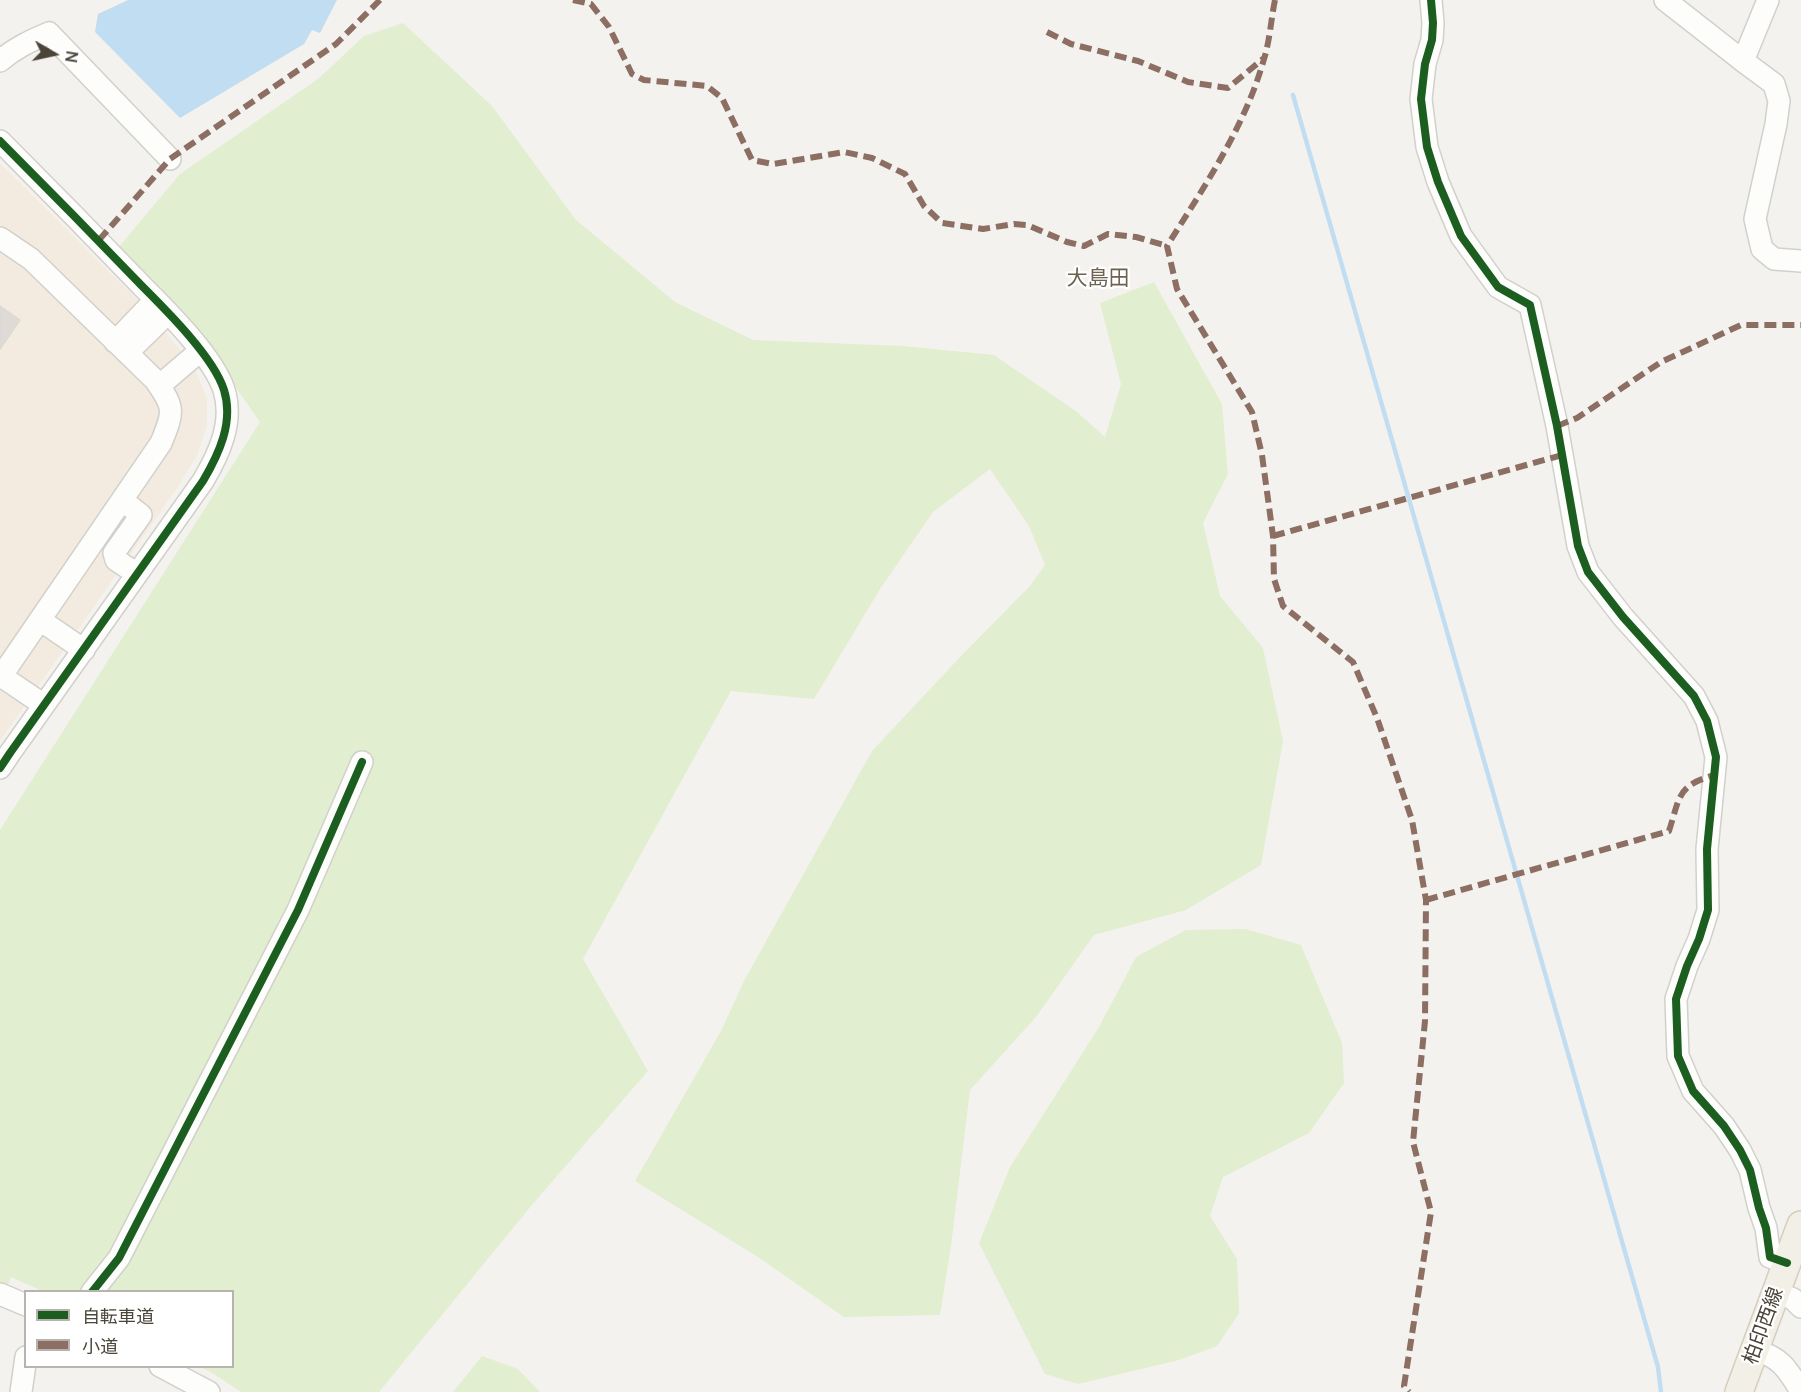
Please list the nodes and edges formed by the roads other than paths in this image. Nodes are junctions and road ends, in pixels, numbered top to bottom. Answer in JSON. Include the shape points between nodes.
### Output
{"nodes":[{"id":1,"x":1431,"y":0,"type":"edge"},
{"id":2,"x":1665,"y":0,"type":"edge"},
{"id":3,"x":1768,"y":0,"type":"edge"},
{"id":4,"x":0,"y":61,"type":"edge"},
{"id":5,"x":1743,"y":61,"type":"junction"},
{"id":6,"x":0,"y":141,"type":"edge"},
{"id":7,"x":170,"y":159,"type":"dead end"},
{"id":8,"x":0,"y":238,"type":"edge"},
{"id":9,"x":1801,"y":261,"type":"edge"},
{"id":10,"x":162,"y":306,"type":"junction"},
{"id":11,"x":121,"y":347,"type":"junction"},
{"id":12,"x":200,"y":351,"type":"junction"},
{"id":13,"x":159,"y":386,"type":"junction"},
{"id":14,"x":122,"y":500,"type":"junction"},
{"id":15,"x":137,"y":574,"type":"junction"},
{"id":16,"x":40,"y":620,"type":"junction"},
{"id":17,"x":84,"y":650,"type":"junction"},
{"id":18,"x":1,"y":677,"type":"edge"},
{"id":19,"x":44,"y":705,"type":"junction"},
{"id":20,"x":362,"y":762,"type":"dead end"},
{"id":21,"x":0,"y":768,"type":"edge"},
{"id":22,"x":1801,"y":1225,"type":"edge"},
{"id":23,"x":1787,"y":1263,"type":"junction"},
{"id":24,"x":94,"y":1290,"type":"edge"},
{"id":25,"x":1776,"y":1292,"type":"junction"},
{"id":26,"x":0,"y":1294,"type":"edge"},
{"id":27,"x":24,"y":1304,"type":"edge"},
{"id":28,"x":1801,"y":1307,"type":"edge"},
{"id":29,"x":1755,"y":1350,"type":"junction"},
{"id":30,"x":24,"y":1368,"type":"edge"},
{"id":31,"x":164,"y":1368,"type":"edge"},
{"id":32,"x":1801,"y":1391,"type":"edge"},
{"id":33,"x":21,"y":1392,"type":"edge"},
{"id":34,"x":209,"y":1392,"type":"edge"},
{"id":35,"x":1739,"y":1392,"type":"edge"}],
"edges":[{"from":1,"to":23,"type":"street","via":[[1433,23],[1421,99],[1427,147],[1438,183],[1461,236],[1497,287],[1530,305],[1578,546],[1588,572],[1694,696],[1707,721],[1716,757],[1707,849],[1708,910],[1676,999],[1678,1056],[1693,1092],[1724,1126],[1750,1170],[1770,1257]]},
{"from":2,"to":5,"type":"street"},
{"from":3,"to":5,"type":"street"},
{"from":4,"to":7,"type":"street","via":[[27,42],[49,33]]},
{"from":5,"to":9,"type":"street","via":[[1774,84],[1779,101],[1755,219],[1762,249],[1774,260]]},
{"from":6,"to":10,"type":"street"},
{"from":8,"to":11,"type":"street","via":[[31,259]]},
{"from":10,"to":11,"type":"street"},
{"from":10,"to":12,"type":"street"},
{"from":11,"to":13,"type":"street"},
{"from":12,"to":13,"type":"street"},
{"from":12,"to":15,"type":"street","via":[[224,389],[224,438],[203,480]]},
{"from":13,"to":14,"type":"street","via":[[168,398],[169,422],[161,443]]},
{"from":14,"to":15,"type":"street","via":[[141,515],[114,556]]},
{"from":14,"to":16,"type":"street"},
{"from":15,"to":17,"type":"street"},
{"from":16,"to":17,"type":"street"},
{"from":16,"to":18,"type":"street"},
{"from":17,"to":19,"type":"street"},
{"from":18,"to":19,"type":"street"},
{"from":19,"to":21,"type":"street"},
{"from":20,"to":24,"type":"street","via":[[298,910],[119,1258]]},
{"from":22,"to":23,"type":"main road","name":"柏印西線"},
{"from":23,"to":25,"type":"main road","name":"柏印西線"},
{"from":25,"to":28,"type":"street"},
{"from":25,"to":29,"type":"main road","name":"柏印西線"},
{"from":26,"to":27,"type":"street"},
{"from":29,"to":32,"type":"street","via":[[1772,1355]]},
{"from":29,"to":35,"type":"main road","name":"柏印西線"},
{"from":30,"to":33,"type":"street"},
{"from":31,"to":34,"type":"street"}]}
